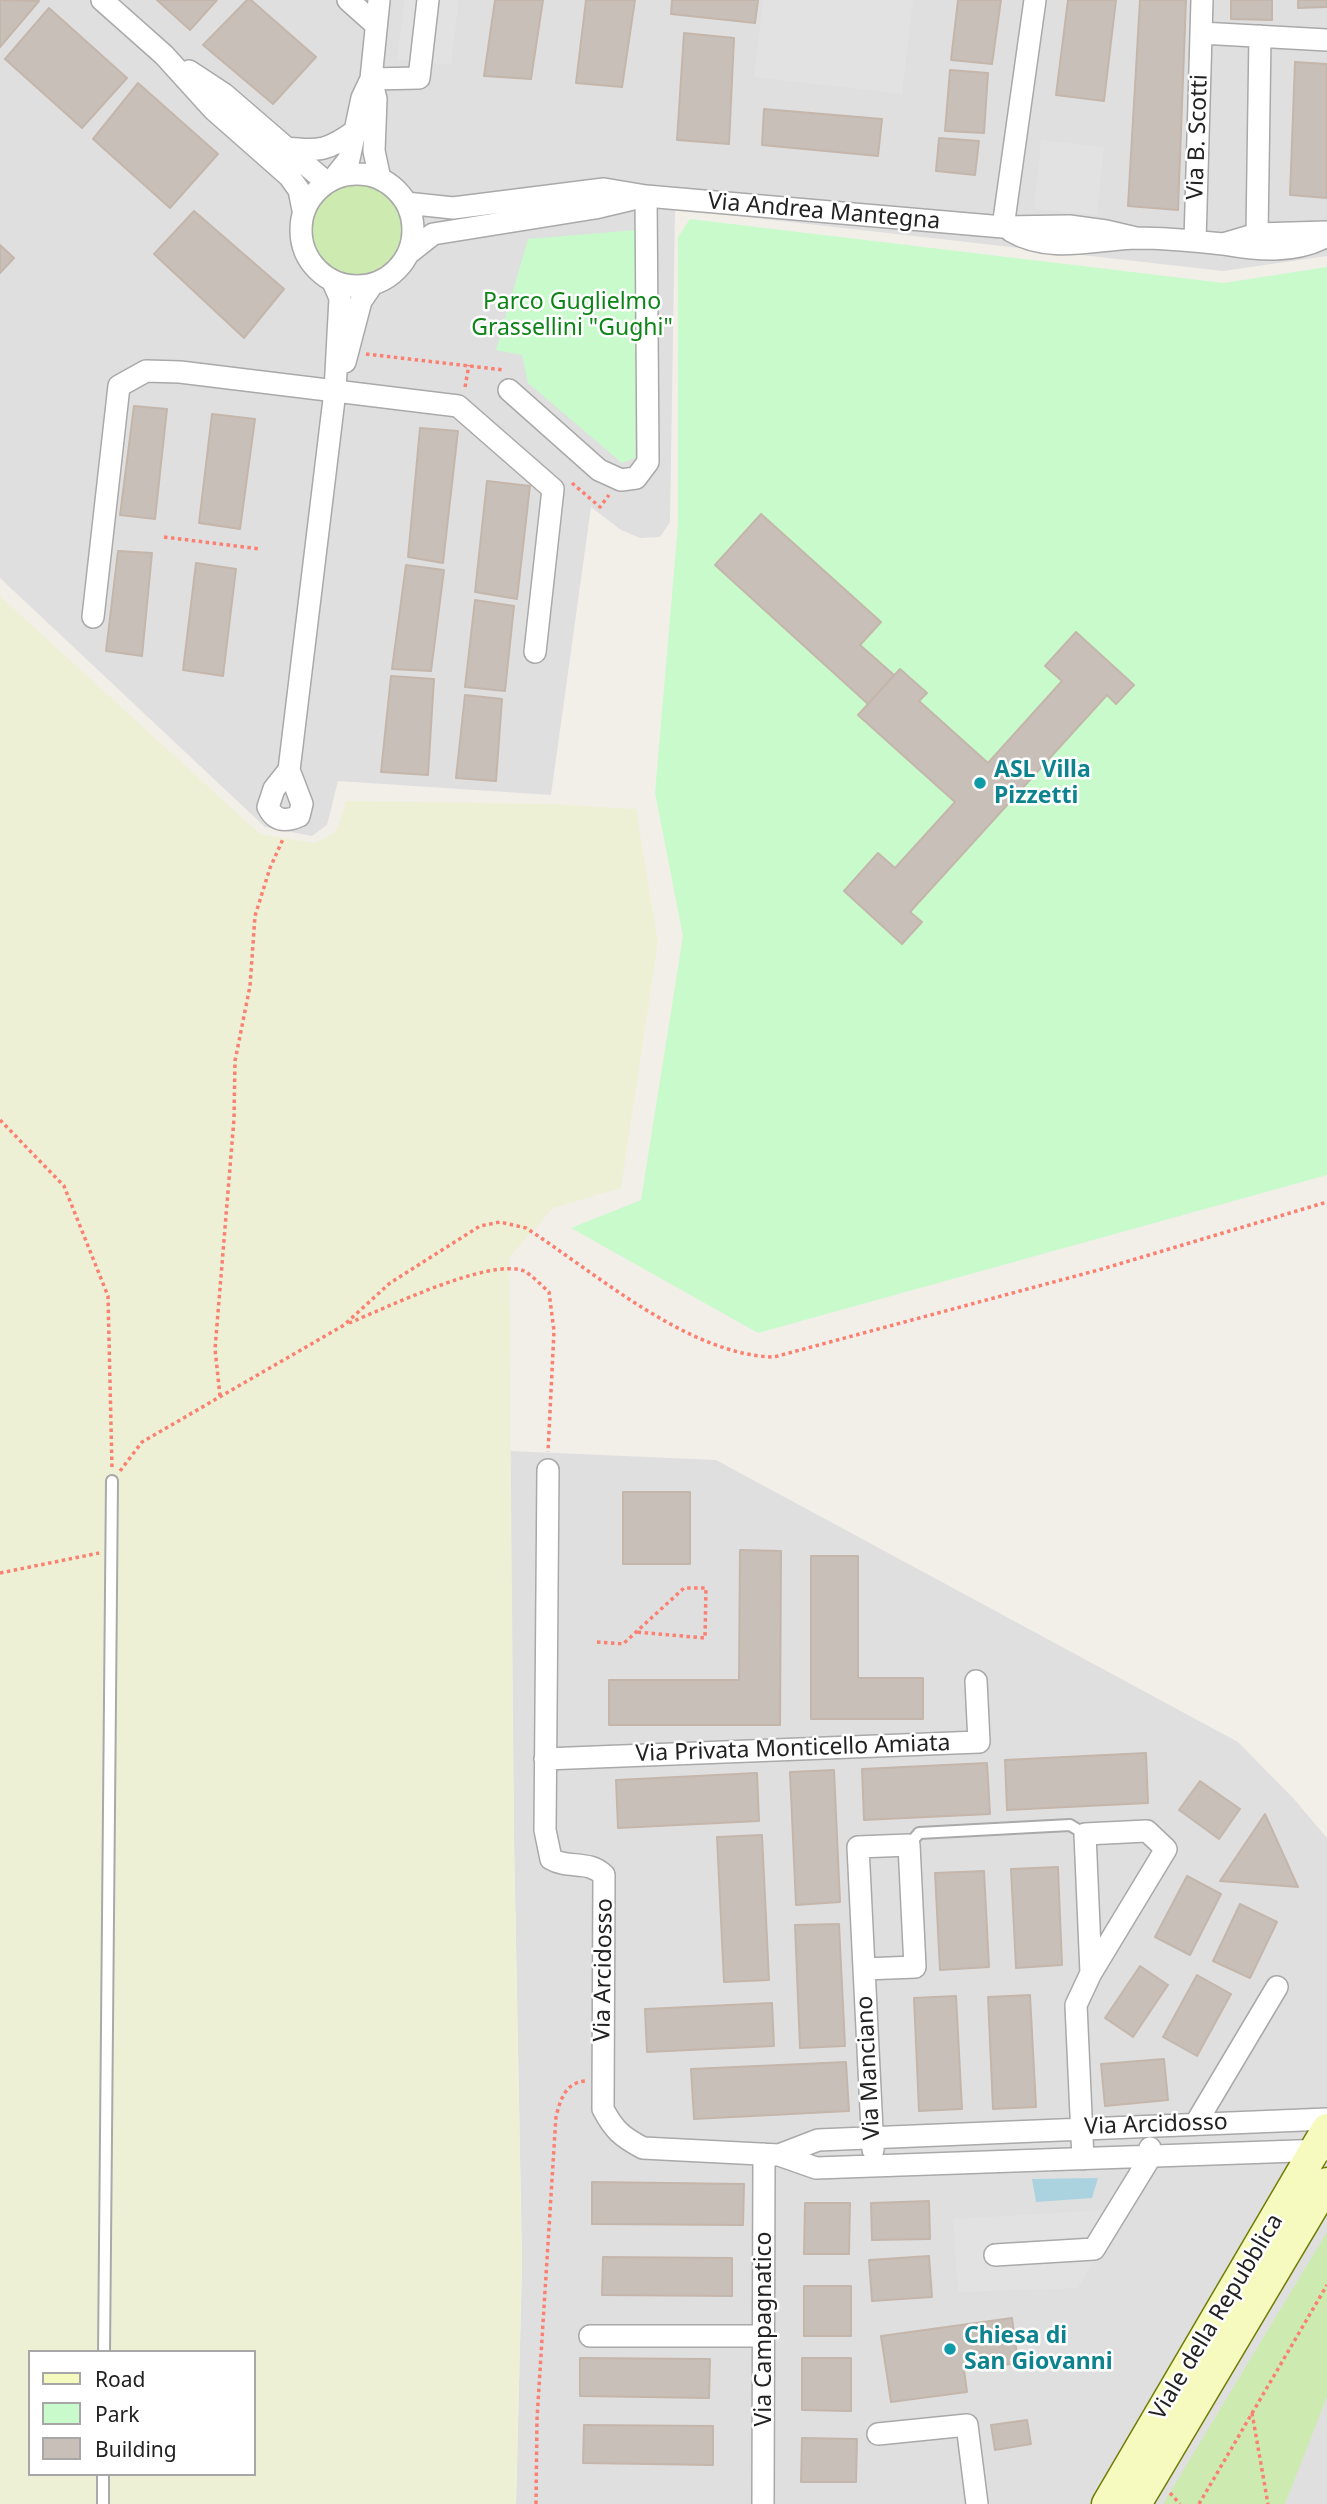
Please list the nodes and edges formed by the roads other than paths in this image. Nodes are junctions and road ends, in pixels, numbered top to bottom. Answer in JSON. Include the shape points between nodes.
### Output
{"nodes":[{"id":1,"x":102,"y":0,"type":"edge"},
{"id":2,"x":348,"y":0,"type":"edge"},
{"id":3,"x":379,"y":0,"type":"edge"},
{"id":4,"x":428,"y":0,"type":"edge"},
{"id":5,"x":1035,"y":0,"type":"edge"},
{"id":6,"x":1202,"y":0,"type":"edge"},
{"id":7,"x":376,"y":25,"type":"junction"},
{"id":8,"x":1201,"y":33,"type":"junction"},
{"id":9,"x":1260,"y":36,"type":"junction"},
{"id":10,"x":1327,"y":40,"type":"edge"},
{"id":11,"x":164,"y":54,"type":"junction"},
{"id":12,"x":371,"y":79,"type":"junction"},
{"id":13,"x":355,"y":131,"type":"junction"},
{"id":14,"x":287,"y":148,"type":"junction"},
{"id":15,"x":380,"y":179,"type":"junction"},
{"id":16,"x":330,"y":180,"type":"junction"},
{"id":17,"x":646,"y":196,"type":"junction"},
{"id":18,"x":406,"y":203,"type":"junction"},
{"id":19,"x":303,"y":210,"type":"junction"},
{"id":20,"x":1003,"y":227,"type":"junction"},
{"id":21,"x":1257,"y":234,"type":"junction"},
{"id":22,"x":1327,"y":234,"type":"edge"},
{"id":23,"x":1195,"y":241,"type":"junction"},
{"id":24,"x":1223,"y":244,"type":"junction"},
{"id":25,"x":409,"y":253,"type":"junction"},
{"id":26,"x":333,"y":282,"type":"junction"},
{"id":27,"x":372,"y":285,"type":"junction"},
{"id":28,"x":509,"y":390,"type":"road end"},
{"id":29,"x":335,"y":391,"type":"junction"},
{"id":30,"x":93,"y":617,"type":"dead end"},
{"id":31,"x":535,"y":652,"type":"dead end"},
{"id":32,"x":289,"y":821,"type":"road end"},
{"id":33,"x":548,"y":1470,"type":"road end"},
{"id":34,"x":112,"y":1481,"type":"road end"},
{"id":35,"x":976,"y":1681,"type":"dead end"},
{"id":36,"x":545,"y":1759,"type":"junction"},
{"id":37,"x":1085,"y":1834,"type":"junction"},
{"id":38,"x":909,"y":1845,"type":"junction"},
{"id":39,"x":864,"y":1969,"type":"junction"},
{"id":40,"x":1091,"y":1973,"type":"junction"},
{"id":41,"x":1277,"y":1987,"type":"dead end"},
{"id":42,"x":1327,"y":2119,"type":"edge"},
{"id":43,"x":1196,"y":2123,"type":"junction"},
{"id":44,"x":1150,"y":2125,"type":"junction"},
{"id":45,"x":1082,"y":2127,"type":"junction"},
{"id":46,"x":873,"y":2138,"type":"junction"},
{"id":47,"x":1323,"y":2143,"type":"edge"},
{"id":48,"x":771,"y":2155,"type":"junction"},
{"id":49,"x":1151,"y":2156,"type":"junction"},
{"id":50,"x":1083,"y":2159,"type":"junction"},
{"id":51,"x":874,"y":2166,"type":"junction"},
{"id":52,"x":1327,"y":2183,"type":"edge"},
{"id":53,"x":995,"y":2255,"type":"dead end"},
{"id":54,"x":590,"y":2336,"type":"dead end"},
{"id":55,"x":764,"y":2336,"type":"junction"},
{"id":56,"x":104,"y":2350,"type":"edge"},
{"id":57,"x":878,"y":2434,"type":"dead end"},
{"id":58,"x":103,"y":2476,"type":"edge"},
{"id":59,"x":103,"y":2504,"type":"edge"},
{"id":60,"x":763,"y":2504,"type":"edge"},
{"id":61,"x":978,"y":2504,"type":"edge"},
{"id":62,"x":1107,"y":2504,"type":"edge"},
{"id":63,"x":1136,"y":2504,"type":"edge"}],
"edges":[{"from":1,"to":11,"type":"street"},
{"from":2,"to":7,"type":"street"},
{"from":3,"to":7,"type":"street"},
{"from":4,"to":12,"type":"street","via":[[419,78]]},
{"from":5,"to":20,"type":"street"},
{"from":6,"to":8,"type":"street","name":"Via B. Scotti"},
{"from":7,"to":12,"type":"street"},
{"from":8,"to":9,"type":"street"},
{"from":8,"to":23,"type":"street","name":"Via B. Scotti"},
{"from":9,"to":10,"type":"street"},
{"from":9,"to":21,"type":"street"},
{"from":11,"to":14,"type":"street","via":[[224,94]]},
{"from":11,"to":19,"type":"street","via":[[213,109],[289,176],[299,190]]},
{"from":12,"to":13,"type":"street"},
{"from":12,"to":15,"type":"street"},
{"from":13,"to":14,"type":"street","via":[[334,146],[314,151]]},
{"from":13,"to":16,"type":"street","via":[[349,159]]},
{"from":14,"to":16,"type":"street"},
{"from":15,"to":16,"type":"street","via":[[349,174]]},
{"from":15,"to":18,"type":"street","via":[[393,186]]},
{"from":16,"to":19,"type":"street","via":[[312,194]]},
{"from":17,"to":18,"type":"street","name":"Via Andrea Mantegna","via":[[604,189],[453,208]]},
{"from":17,"to":20,"type":"street","name":"Via Andrea Mantegna"},
{"from":17,"to":25,"type":"street","name":"Via Andrea Mantegna","via":[[433,234]]},
{"from":17,"to":28,"type":"street","via":[[648,462],[636,478],[621,480],[599,470]]},
{"from":18,"to":25,"type":"street","via":[[413,223]]},
{"from":19,"to":26,"type":"street","via":[[301,244],[313,266]]},
{"from":20,"to":23,"type":"street","name":"Via Andrea Mantegna","via":[[1066,235],[1106,231],[1136,238]]},
{"from":21,"to":22,"type":"street","name":"Via Andrea Mantegna"},
{"from":21,"to":24,"type":"street","name":"Via Andrea Mantegna"},
{"from":22,"to":24,"type":"street","name":"Via Andrea Mantegna","via":[[1273,250]]},
{"from":23,"to":24,"type":"street","name":"Via Andrea Mantegna"},
{"from":25,"to":27,"type":"street","via":[[394,273]]},
{"from":26,"to":27,"type":"street"},
{"from":26,"to":29,"type":"street","via":[[340,298]]},
{"from":27,"to":29,"type":"street","via":[[361,300]]},
{"from":29,"to":30,"type":"street","via":[[169,372],[146,372],[119,386]]},
{"from":29,"to":31,"type":"street","via":[[458,406],[553,489]]},
{"from":29,"to":32,"type":"street","via":[[289,770],[274,789],[268,807],[272,815]]},
{"from":33,"to":36,"type":"street","name":"Via Arcidosso"},
{"from":34,"to":56,"type":"lane"},
{"from":35,"to":36,"type":"street","name":"Via Privata Monticello Amiata","via":[[979,1742]]},
{"from":36,"to":48,"type":"street","name":"Via Arcidosso","via":[[545,1830],[551,1859],[590,1866],[604,1875],[603,2109],[613,2127],[643,2148]]},
{"from":37,"to":38,"type":"lane","via":[[1070,1825],[919,1833]]},
{"from":37,"to":40,"type":"street"},
{"from":37,"to":40,"type":"street","via":[[1147,1831],[1167,1849]]},
{"from":38,"to":39,"type":"street","name":"Via Manciano","via":[[915,1967]]},
{"from":38,"to":39,"type":"street","name":"Via Manciano","via":[[858,1847]]},
{"from":39,"to":46,"type":"street","name":"Via Manciano"},
{"from":40,"to":45,"type":"street","via":[[1076,2005]]},
{"from":41,"to":43,"type":"street"},
{"from":42,"to":43,"type":"street","name":"Via Arcidosso"},
{"from":43,"to":44,"type":"street","name":"Via Arcidosso"},
{"from":44,"to":45,"type":"street","name":"Via Arcidosso"},
{"from":44,"to":49,"type":"street"},
{"from":45,"to":46,"type":"street","name":"Via Arcidosso"},
{"from":45,"to":50,"type":"street"},
{"from":46,"to":48,"type":"street","name":"Via Arcidosso","via":[[818,2140]]},
{"from":46,"to":51,"type":"street","name":"Via Manciano"},
{"from":47,"to":49,"type":"street","name":"Via Arcidosso"},
{"from":47,"to":62,"type":"main road","name":"Viale della Repubblica"},
{"from":48,"to":51,"type":"street","name":"Via Arcidosso","via":[[816,2168]]},
{"from":48,"to":55,"type":"street","name":"Via Campagnatico"},
{"from":49,"to":50,"type":"street","name":"Via Arcidosso"},
{"from":49,"to":53,"type":"street","via":[[1094,2249]]},
{"from":50,"to":51,"type":"street","name":"Via Arcidosso"},
{"from":52,"to":63,"type":"main road","name":"Viale della Repubblica"},
{"from":54,"to":55,"type":"street"},
{"from":55,"to":60,"type":"street","name":"Via Campagnatico"},
{"from":57,"to":61,"type":"street","via":[[967,2426]]},
{"from":58,"to":59,"type":"lane"}]}
